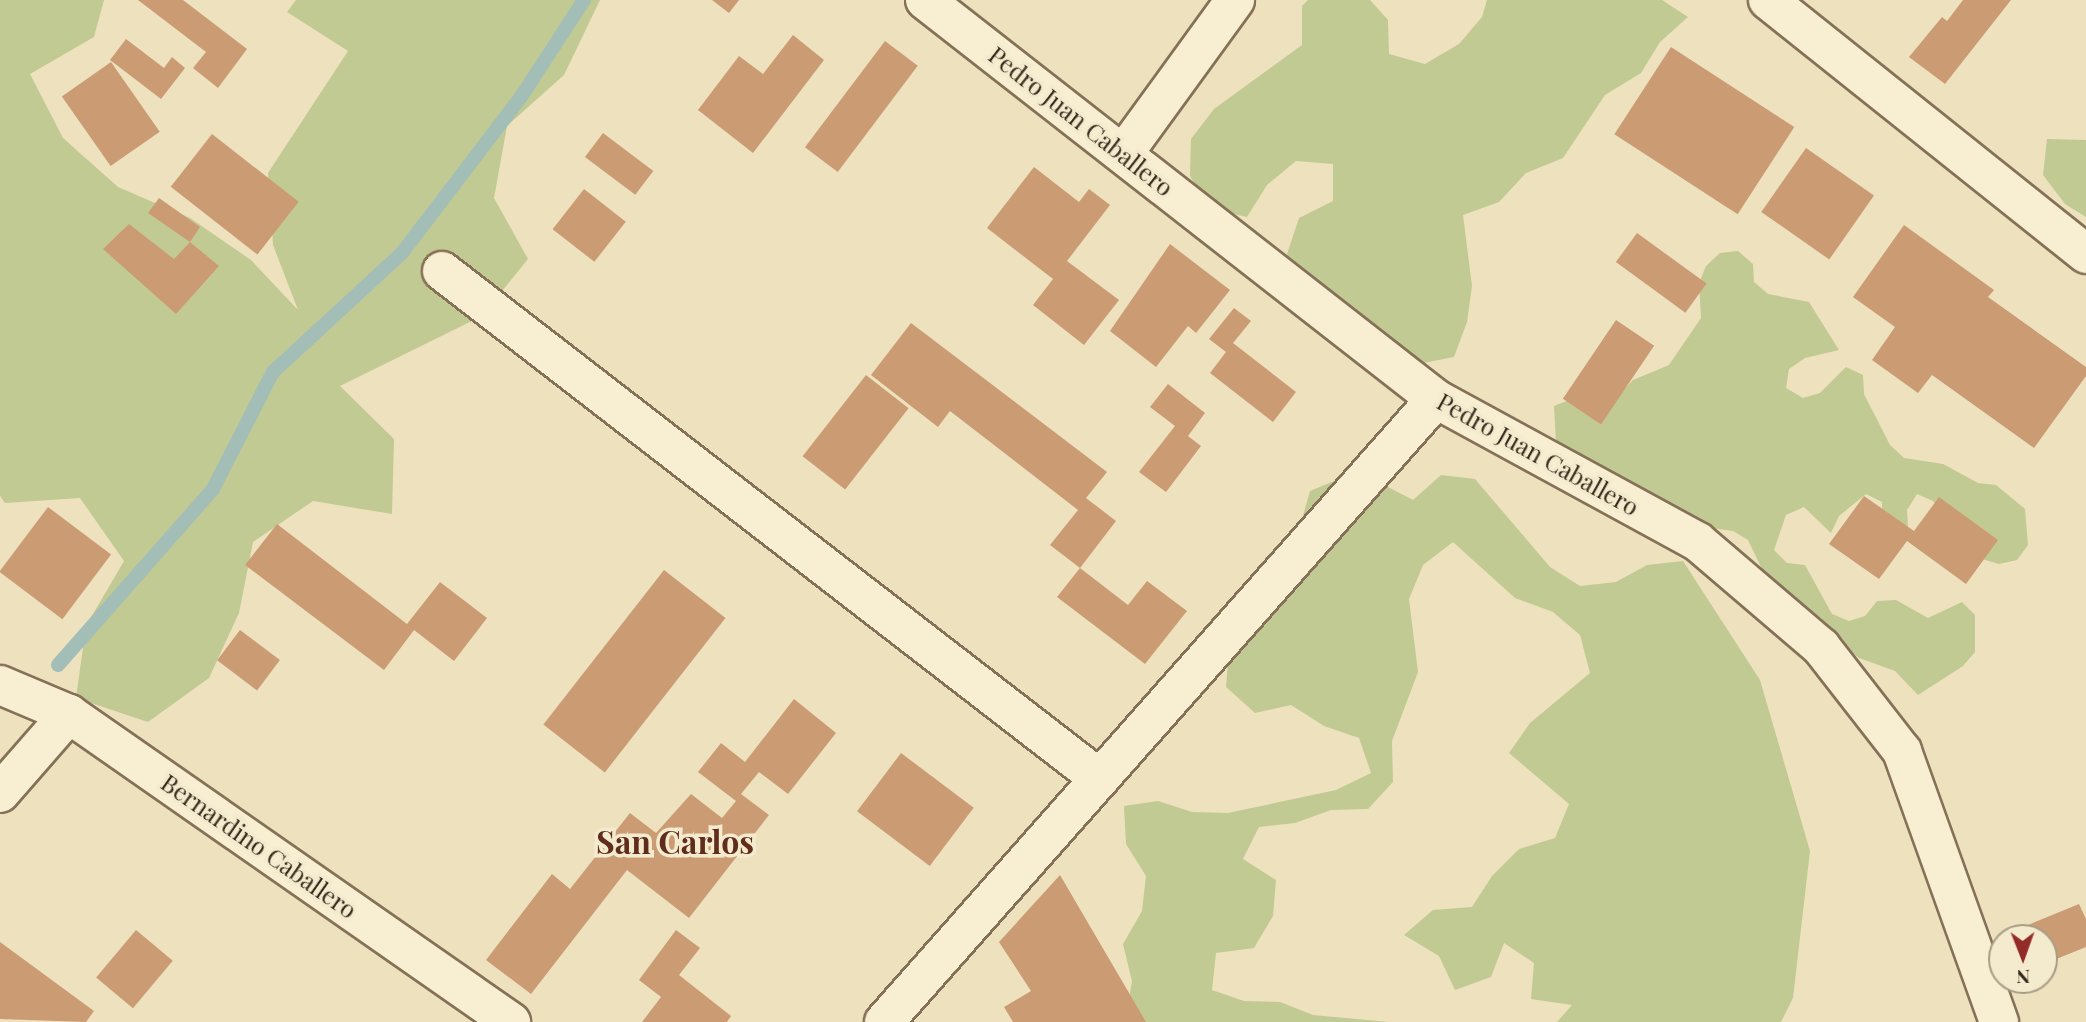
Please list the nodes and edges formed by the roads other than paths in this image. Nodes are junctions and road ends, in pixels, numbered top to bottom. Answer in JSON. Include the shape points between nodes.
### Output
{"nodes":[{"id":1,"x":925,"y":0,"type":"edge"},
{"id":2,"x":1235,"y":0,"type":"edge"},
{"id":3,"x":1768,"y":0,"type":"edge"},
{"id":4,"x":1124,"y":153,"type":"junction"},
{"id":5,"x":2086,"y":254,"type":"edge"},
{"id":6,"x":442,"y":271,"type":"dead end"},
{"id":7,"x":1436,"y":399,"type":"junction"},
{"id":8,"x":0,"y":685,"type":"edge"},
{"id":9,"x":69,"y":714,"type":"junction"},
{"id":10,"x":1100,"y":779,"type":"junction"},
{"id":11,"x":0,"y":793,"type":"edge"},
{"id":12,"x":510,"y":1022,"type":"edge"},
{"id":13,"x":884,"y":1022,"type":"edge"},
{"id":14,"x":1999,"y":1022,"type":"edge"}],
"edges":[{"from":1,"to":4,"type":"street","name":"Pedro Juan Caballero"},
{"from":2,"to":4,"type":"street"},
{"from":3,"to":5,"type":"street"},
{"from":4,"to":7,"type":"street","name":"Pedro Juan Caballero"},
{"from":6,"to":10,"type":"street"},
{"from":7,"to":10,"type":"street"},
{"from":7,"to":14,"type":"street","name":"Pedro Juan Caballero","via":[[1699,542],[1821,647],[1902,751]]},
{"from":8,"to":9,"type":"street","name":"Bernardino Caballero"},
{"from":9,"to":11,"type":"street"},
{"from":9,"to":12,"type":"street","name":"Bernardino Caballero"},
{"from":10,"to":13,"type":"street"}]}
